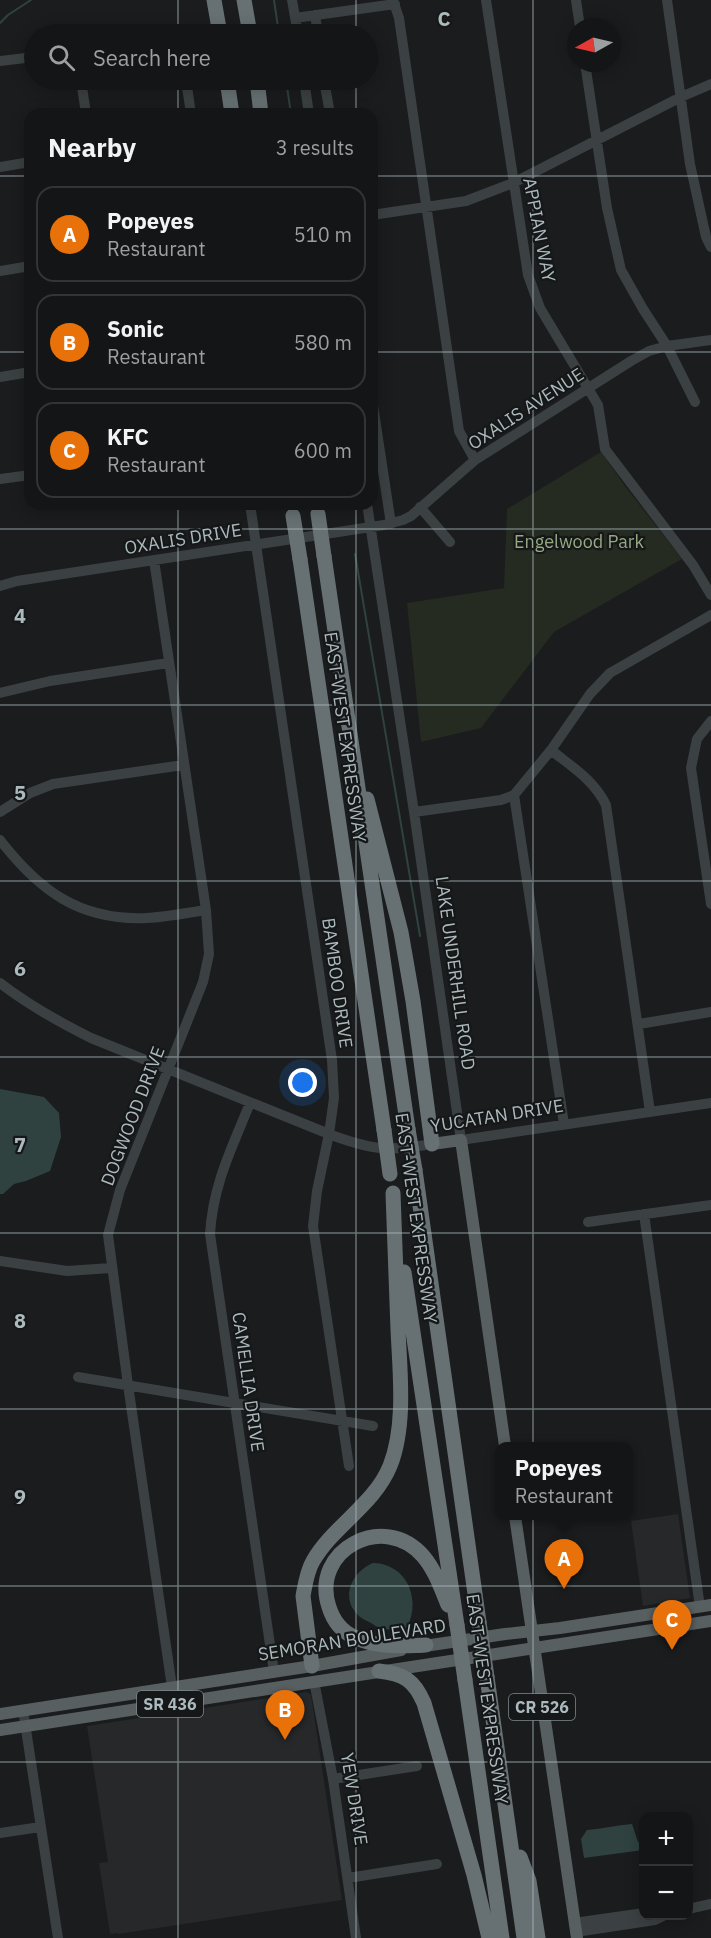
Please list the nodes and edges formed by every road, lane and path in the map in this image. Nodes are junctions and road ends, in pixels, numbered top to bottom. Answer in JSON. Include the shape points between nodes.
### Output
{"nodes":[{"id":1,"x":214,"y":0,"type":"edge"},
{"id":2,"x":244,"y":0,"type":"edge"},
{"id":3,"x":292,"y":0,"type":"edge"},
{"id":4,"x":486,"y":0,"type":"edge"},
{"id":5,"x":576,"y":0,"type":"edge"},
{"id":6,"x":667,"y":0,"type":"edge"},
{"id":7,"x":394,"y":2,"type":"edge"},
{"id":8,"x":315,"y":15,"type":"junction"},
{"id":9,"x":295,"y":18,"type":"junction"},
{"id":10,"x":579,"y":18,"type":"edge"},
{"id":11,"x":218,"y":24,"type":"edge"},
{"id":12,"x":248,"y":24,"type":"edge"},
{"id":13,"x":296,"y":24,"type":"edge"},
{"id":14,"x":316,"y":24,"type":"edge"},
{"id":15,"x":24,"y":58,"type":"edge"},
{"id":16,"x":0,"y":61,"type":"edge"},
{"id":17,"x":586,"y":72,"type":"edge"},
{"id":18,"x":711,"y":84,"type":"edge"},
{"id":19,"x":82,"y":90,"type":"edge"},
{"id":20,"x":187,"y":90,"type":"edge"},
{"id":21,"x":228,"y":90,"type":"edge"},
{"id":22,"x":257,"y":90,"type":"edge"},
{"id":23,"x":305,"y":90,"type":"edge"},
{"id":24,"x":326,"y":90,"type":"edge"},
{"id":25,"x":681,"y":97,"type":"junction"},
{"id":26,"x":85,"y":108,"type":"edge"},
{"id":27,"x":190,"y":108,"type":"edge"},
{"id":28,"x":231,"y":108,"type":"edge"},
{"id":29,"x":260,"y":108,"type":"edge"},
{"id":30,"x":308,"y":108,"type":"edge"},
{"id":31,"x":329,"y":108,"type":"edge"},
{"id":32,"x":597,"y":141,"type":"junction"},
{"id":33,"x":24,"y":163,"type":"edge"},
{"id":34,"x":0,"y":167,"type":"edge"},
{"id":35,"x":513,"y":183,"type":"junction"},
{"id":36,"x":428,"y":207,"type":"junction"},
{"id":37,"x":378,"y":214,"type":"edge"},
{"id":38,"x":711,"y":247,"type":"edge"},
{"id":39,"x":24,"y":267,"type":"edge"},
{"id":40,"x":0,"y":271,"type":"edge"},
{"id":41,"x":711,"y":340,"type":"edge"},
{"id":42,"x":667,"y":346,"type":"junction"},
{"id":43,"x":24,"y":373,"type":"edge"},
{"id":44,"x":0,"y":377,"type":"edge"},
{"id":45,"x":588,"y":388,"type":"junction"},
{"id":46,"x":695,"y":402,"type":"dead end"},
{"id":47,"x":378,"y":438,"type":"edge"},
{"id":48,"x":475,"y":460,"type":"junction"},
{"id":49,"x":24,"y":476,"type":"edge"},
{"id":50,"x":0,"y":479,"type":"edge"},
{"id":51,"x":420,"y":507,"type":"junction"},
{"id":52,"x":251,"y":510,"type":"edge"},
{"id":53,"x":292,"y":510,"type":"edge"},
{"id":54,"x":317,"y":510,"type":"edge"},
{"id":55,"x":368,"y":510,"type":"edge"},
{"id":56,"x":391,"y":524,"type":"junction"},
{"id":57,"x":370,"y":527,"type":"junction"},
{"id":58,"x":450,"y":542,"type":"dead end"},
{"id":59,"x":255,"y":545,"type":"junction"},
{"id":60,"x":154,"y":560,"type":"junction"},
{"id":61,"x":0,"y":586,"type":"edge"},
{"id":62,"x":711,"y":595,"type":"edge"},
{"id":63,"x":711,"y":615,"type":"edge"},
{"id":64,"x":168,"y":663,"type":"junction"},
{"id":65,"x":0,"y":693,"type":"edge"},
{"id":66,"x":711,"y":721,"type":"edge"},
{"id":67,"x":551,"y":750,"type":"junction"},
{"id":68,"x":183,"y":765,"type":"junction"},
{"id":69,"x":355,"y":765,"type":"junction"},
{"id":70,"x":514,"y":795,"type":"junction"},
{"id":71,"x":0,"y":812,"type":"edge"},
{"id":72,"x":414,"y":813,"type":"junction"},
{"id":73,"x":0,"y":840,"type":"edge"},
{"id":74,"x":711,"y":904,"type":"edge"},
{"id":75,"x":206,"y":910,"type":"junction"},
{"id":76,"x":0,"y":983,"type":"edge"},
{"id":77,"x":711,"y":1012,"type":"edge"},
{"id":78,"x":639,"y":1024,"type":"junction"},
{"id":79,"x":167,"y":1070,"type":"junction"},
{"id":80,"x":250,"y":1103,"type":"junction"},
{"id":81,"x":711,"y":1103,"type":"edge"},
{"id":82,"x":650,"y":1112,"type":"junction"},
{"id":83,"x":564,"y":1124,"type":"junction"},
{"id":84,"x":329,"y":1134,"type":"junction"},
{"id":85,"x":461,"y":1140,"type":"junction"},
{"id":86,"x":432,"y":1144,"type":"junction"},
{"id":87,"x":393,"y":1193,"type":"junction"},
{"id":88,"x":711,"y":1205,"type":"edge"},
{"id":89,"x":644,"y":1214,"type":"junction"},
{"id":90,"x":588,"y":1222,"type":"dead end"},
{"id":91,"x":0,"y":1261,"type":"edge"},
{"id":92,"x":111,"y":1268,"type":"junction"},
{"id":93,"x":78,"y":1377,"type":"dead end"},
{"id":94,"x":128,"y":1385,"type":"junction"},
{"id":95,"x":234,"y":1404,"type":"junction"},
{"id":96,"x":342,"y":1422,"type":"junction"},
{"id":97,"x":373,"y":1426,"type":"dead end"},
{"id":98,"x":504,"y":1442,"type":"edge"},
{"id":99,"x":348,"y":1466,"type":"dead end"},
{"id":100,"x":516,"y":1520,"type":"edge"},
{"id":101,"x":706,"y":1606,"type":"edge"},
{"id":102,"x":711,"y":1621,"type":"edge"},
{"id":103,"x":457,"y":1625,"type":"junction"},
{"id":104,"x":531,"y":1631,"type":"junction"},
{"id":105,"x":426,"y":1646,"type":"junction"},
{"id":106,"x":534,"y":1649,"type":"junction"},
{"id":107,"x":379,"y":1671,"type":"junction"},
{"id":108,"x":274,"y":1672,"type":"junction"},
{"id":109,"x":313,"y":1674,"type":"junction"},
{"id":110,"x":172,"y":1687,"type":"junction"},
{"id":111,"x":23,"y":1710,"type":"junction"},
{"id":112,"x":0,"y":1714,"type":"edge"},
{"id":113,"x":26,"y":1726,"type":"junction"},
{"id":114,"x":0,"y":1730,"type":"edge"},
{"id":115,"x":417,"y":1766,"type":"dead end"},
{"id":116,"x":333,"y":1779,"type":"junction"},
{"id":117,"x":40,"y":1827,"type":"junction"},
{"id":118,"x":0,"y":1833,"type":"edge"},
{"id":119,"x":511,"y":1838,"type":"junction"},
{"id":120,"x":437,"y":1864,"type":"dead end"},
{"id":121,"x":348,"y":1878,"type":"junction"},
{"id":122,"x":711,"y":1904,"type":"edge"},
{"id":123,"x":693,"y":1908,"type":"edge"},
{"id":124,"x":639,"y":1913,"type":"edge"},
{"id":125,"x":655,"y":1920,"type":"edge"},
{"id":126,"x":576,"y":1931,"type":"edge"},
{"id":127,"x":58,"y":1938,"type":"edge"},
{"id":128,"x":356,"y":1938,"type":"edge"},
{"id":129,"x":489,"y":1938,"type":"edge"},
{"id":130,"x":502,"y":1938,"type":"edge"},
{"id":131,"x":525,"y":1938,"type":"edge"},
{"id":132,"x":538,"y":1938,"type":"edge"}],
"edges":[{"from":1,"to":11,"type":"highway"},
{"from":2,"to":12,"type":"highway"},
{"from":3,"to":9,"type":"street"},
{"from":4,"to":35,"type":"street","name":"APPIAN WAY"},
{"from":5,"to":10,"type":"street"},
{"from":6,"to":25,"type":"street"},
{"from":7,"to":8,"type":"street"},
{"from":7,"to":36,"type":"street"},
{"from":8,"to":9,"type":"street"},
{"from":8,"to":14,"type":"street"},
{"from":9,"to":13,"type":"street"},
{"from":15,"to":16,"type":"street"},
{"from":17,"to":32,"type":"street"},
{"from":18,"to":25,"type":"street"},
{"from":19,"to":26,"type":"street"},
{"from":20,"to":27,"type":"street"},
{"from":21,"to":28,"type":"highway"},
{"from":22,"to":29,"type":"highway"},
{"from":23,"to":30,"type":"street"},
{"from":24,"to":31,"type":"street"},
{"from":25,"to":32,"type":"street"},
{"from":25,"to":38,"type":"street","via":[[690,164]]},
{"from":32,"to":35,"type":"street"},
{"from":32,"to":42,"type":"street","via":[[621,270]]},
{"from":33,"to":34,"type":"street"},
{"from":35,"to":36,"type":"street","via":[[466,201]]},
{"from":35,"to":45,"type":"street","name":"APPIAN WAY","via":[[528,275],[540,308]]},
{"from":36,"to":37,"type":"street"},
{"from":36,"to":48,"type":"street","via":[[459,430]]},
{"from":39,"to":40,"type":"street"},
{"from":41,"to":42,"type":"street","name":"OXALIS AVENUE"},
{"from":42,"to":45,"type":"street","name":"OXALIS AVENUE","via":[[649,351]]},
{"from":42,"to":46,"type":"street"},
{"from":43,"to":44,"type":"street"},
{"from":45,"to":48,"type":"street","name":"OXALIS AVENUE"},
{"from":45,"to":62,"type":"street","name":"APPIAN WAY","via":[[598,405],[605,449],[693,565]]},
{"from":47,"to":56,"type":"street"},
{"from":48,"to":51,"type":"street","name":"OXALIS AVENUE"},
{"from":49,"to":50,"type":"street"},
{"from":51,"to":56,"type":"street","name":"OXALIS AVENUE"},
{"from":51,"to":58,"type":"street"},
{"from":52,"to":59,"type":"street","name":"BAMBOO DRIVE"},
{"from":53,"to":87,"type":"highway","name":"EAST-WEST EXPRESSWAY","bridge":true},
{"from":54,"to":69,"type":"highway","name":"EAST-WEST EXPRESSWAY","bridge":true},
{"from":55,"to":57,"type":"street","name":"LAKE UNDERHILL ROAD"},
{"from":56,"to":57,"type":"street","name":"OXALIS AVENUE"},
{"from":57,"to":59,"type":"street","name":"OXALIS DRIVE"},
{"from":57,"to":72,"type":"street","name":"LAKE UNDERHILL ROAD"},
{"from":59,"to":60,"type":"street","name":"OXALIS DRIVE"},
{"from":59,"to":84,"type":"street","name":"BAMBOO DRIVE","via":[[332,1060],[334,1098]]},
{"from":60,"to":61,"type":"street","name":"OXALIS DRIVE"},
{"from":60,"to":64,"type":"street","name":"DOGWOOD DRIVE"},
{"from":63,"to":67,"type":"street","via":[[610,673],[590,694]]},
{"from":64,"to":65,"type":"street","via":[[50,681]]},
{"from":64,"to":68,"type":"street","name":"DOGWOOD DRIVE"},
{"from":66,"to":74,"type":"street","via":[[697,739],[691,768]]},
{"from":67,"to":70,"type":"street"},
{"from":67,"to":78,"type":"street","via":[[589,780],[606,804]]},
{"from":68,"to":71,"type":"street","via":[[53,784]]},
{"from":68,"to":75,"type":"street","name":"DOGWOOD DRIVE"},
{"from":69,"to":86,"type":"highway","via":[[371,811],[401,932]]},
{"from":69,"to":119,"type":"highway","name":"EAST-WEST EXPRESSWAY","bridge":true},
{"from":70,"to":72,"type":"street"},
{"from":70,"to":83,"type":"street"},
{"from":72,"to":85,"type":"street","name":"LAKE UNDERHILL ROAD"},
{"from":73,"to":75,"type":"street","via":[[47,889],[77,908],[115,918]]},
{"from":75,"to":79,"type":"street","name":"DOGWOOD DRIVE","via":[[210,954],[203,982]]},
{"from":76,"to":79,"type":"street","name":"YUCATAN DRIVE","via":[[53,1019]]},
{"from":77,"to":78,"type":"street"},
{"from":78,"to":82,"type":"street"},
{"from":79,"to":80,"type":"street","name":"YUCATAN DRIVE"},
{"from":79,"to":92,"type":"street","name":"DOGWOOD DRIVE","via":[[120,1190],[108,1235]]},
{"from":80,"to":84,"type":"street","name":"YUCATAN DRIVE"},
{"from":80,"to":95,"type":"street","name":"CAMELLIA DRIVE","via":[[219,1179],[210,1234]]},
{"from":81,"to":82,"type":"street","name":"YUCATAN DRIVE"},
{"from":82,"to":83,"type":"street","name":"YUCATAN DRIVE"},
{"from":83,"to":85,"type":"street","name":"YUCATAN DRIVE"},
{"from":84,"to":86,"type":"street","name":"YUCATAN DRIVE","via":[[381,1149]]},
{"from":84,"to":96,"type":"street","name":"BAMBOO DRIVE","via":[[313,1226]]},
{"from":85,"to":86,"type":"main road","name":"YUCATAN DRIVE"},
{"from":85,"to":98,"type":"main road","name":"LAKE UNDERHILL ROAD"},
{"from":87,"to":103,"type":"highway","name":"EAST-WEST EXPRESSWAY"},
{"from":87,"to":109,"type":"highway","via":[[399,1350],[397,1445],[390,1467],[372,1495],[312,1562],[303,1596]]},
{"from":88,"to":89,"type":"street"},
{"from":89,"to":90,"type":"street"},
{"from":89,"to":101,"type":"street"},
{"from":91,"to":92,"type":"street","via":[[67,1271]]},
{"from":92,"to":94,"type":"street","name":"DOGWOOD DRIVE"},
{"from":93,"to":94,"type":"street"},
{"from":94,"to":95,"type":"street"},
{"from":94,"to":110,"type":"street","name":"DOGWOOD DRIVE"},
{"from":95,"to":96,"type":"street"},
{"from":95,"to":108,"type":"street","name":"CAMELLIA DRIVE"},
{"from":96,"to":97,"type":"street"},
{"from":96,"to":99,"type":"street","name":"BAMBOO DRIVE"},
{"from":100,"to":104,"type":"main road"},
{"from":101,"to":104,"type":"main road","name":"SEMORAN BOULEVARD","number":"SR 436"},
{"from":102,"to":106,"type":"main road","name":"SEMORAN BOULEVARD","number":"SR 436"},
{"from":103,"to":105,"type":"highway","via":[[433,1570],[411,1544],[381,1535],[348,1546],[329,1570],[326,1587],[332,1615],[340,1628],[369,1643]]},
{"from":103,"to":130,"type":"highway","name":"EAST-WEST EXPRESSWAY","bridge":true},
{"from":104,"to":105,"type":"main road","name":"SEMORAN BOULEVARD","number":"SR 436"},
{"from":104,"to":106,"type":"main road","number":"CR 526"},
{"from":105,"to":109,"type":"main road","name":"SEMORAN BOULEVARD","number":"SR 436"},
{"from":106,"to":107,"type":"main road","name":"SEMORAN BOULEVARD","number":"SR 436"},
{"from":106,"to":126,"type":"main road","number":"CR 526"},
{"from":107,"to":109,"type":"main road","name":"SEMORAN BOULEVARD","number":"SR 436"},
{"from":107,"to":129,"type":"highway","via":[[411,1681],[424,1703]]},
{"from":108,"to":109,"type":"main road","name":"SEMORAN BOULEVARD","number":"SR 436"},
{"from":108,"to":110,"type":"main road","name":"SEMORAN BOULEVARD","number":"SR 436"},
{"from":109,"to":113,"type":"main road","name":"SEMORAN BOULEVARD","number":"SR 436"},
{"from":109,"to":116,"type":"street","name":"YEW DRIVE"},
{"from":110,"to":111,"type":"main road","name":"SEMORAN BOULEVARD","number":"SR 436"},
{"from":111,"to":112,"type":"main road","name":"SEMORAN BOULEVARD","number":"SR 436"},
{"from":111,"to":113,"type":"street"},
{"from":113,"to":114,"type":"main road","name":"SEMORAN BOULEVARD","number":"SR 436"},
{"from":113,"to":117,"type":"street"},
{"from":115,"to":116,"type":"street"},
{"from":116,"to":121,"type":"street","name":"YEW DRIVE"},
{"from":117,"to":118,"type":"street"},
{"from":117,"to":127,"type":"street"},
{"from":119,"to":131,"type":"highway","name":"EAST-WEST EXPRESSWAY"},
{"from":119,"to":132,"type":"highway","via":[[529,1881]]},
{"from":120,"to":121,"type":"street"},
{"from":121,"to":128,"type":"street","name":"YEW DRIVE"},
{"from":122,"to":123,"type":"street"},
{"from":124,"to":126,"type":"street"},
{"from":125,"to":126,"type":"street"}]}
